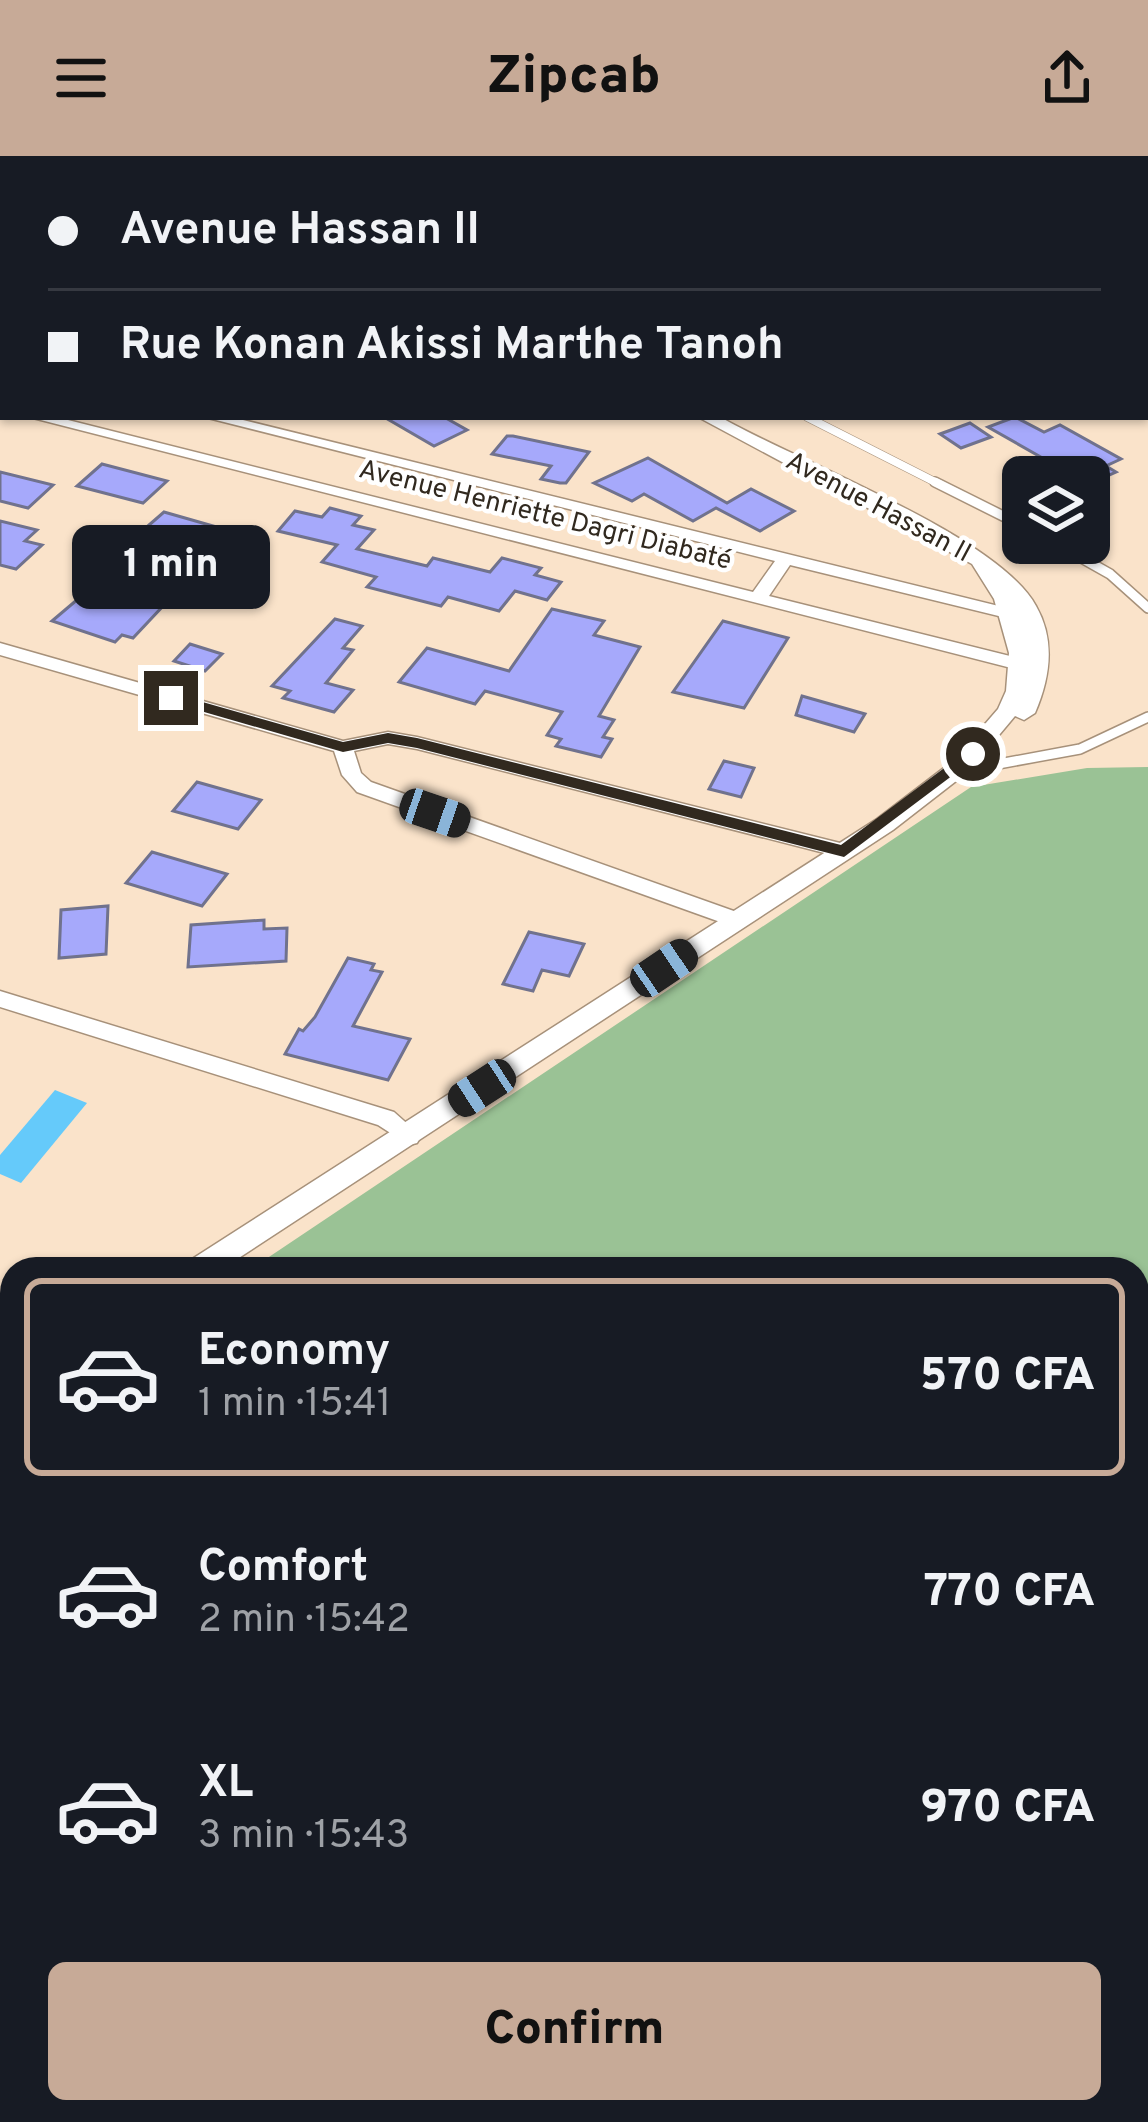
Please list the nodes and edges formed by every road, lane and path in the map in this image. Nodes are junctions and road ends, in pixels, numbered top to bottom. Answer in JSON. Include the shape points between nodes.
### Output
{"nodes":[{"id":1,"x":53,"y":420,"type":"edge"},
{"id":2,"x":221,"y":420,"type":"edge"},
{"id":3,"x":712,"y":420,"type":"edge"},
{"id":4,"x":813,"y":420,"type":"edge"},
{"id":5,"x":446,"y":496,"type":"junction"},
{"id":6,"x":1002,"y":515,"type":"edge"},
{"id":7,"x":785,"y":559,"type":"junction"},
{"id":8,"x":1092,"y":564,"type":"edge"},
{"id":9,"x":758,"y":598,"type":"junction"},
{"id":10,"x":1148,"y":608,"type":"edge"},
{"id":11,"x":1024,"y":617,"type":"junction"},
{"id":12,"x":0,"y":649,"type":"edge"},
{"id":13,"x":1029,"y":667,"type":"junction"},
{"id":14,"x":1148,"y":717,"type":"edge"},
{"id":15,"x":343,"y":747,"type":"junction"},
{"id":16,"x":951,"y":773,"type":"junction"},
{"id":17,"x":844,"y":851,"type":"junction"},
{"id":18,"x":736,"y":920,"type":"junction"},
{"id":19,"x":0,"y":999,"type":"edge"},
{"id":20,"x":410,"y":1136,"type":"junction"},
{"id":21,"x":218,"y":1257,"type":"edge"}],
"edges":[{"from":1,"to":5,"type":"street","name":"Avenue Henriette Dagri Diabaté"},
{"from":2,"to":5,"type":"street","name":"Avenue Henriette Dagri Diabaté"},
{"from":3,"to":11,"type":"street","name":"Avenue Hassan II","via":[[985,565]]},
{"from":4,"to":6,"type":"lane"},
{"from":5,"to":7,"type":"street","name":"Avenue Henriette Dagri Diabaté"},
{"from":5,"to":9,"type":"street","name":"Avenue Henriette Dagri Diabaté"},
{"from":7,"to":9,"type":"street"},
{"from":7,"to":11,"type":"street","name":"Avenue Henriette Dagri Diabaté"},
{"from":8,"to":10,"type":"lane"},
{"from":9,"to":13,"type":"street","name":"Avenue Henriette Dagri Diabaté"},
{"from":11,"to":13,"type":"street","name":"Avenue Hassan II"},
{"from":12,"to":15,"type":"street"},
{"from":13,"to":16,"type":"street","via":[[1025,712]]},
{"from":14,"to":16,"type":"lane","via":[[1102,743]]},
{"from":15,"to":17,"type":"street","via":[[388,738],[417,743]]},
{"from":15,"to":18,"type":"street","via":[[364,788]]},
{"from":16,"to":17,"type":"street"},
{"from":17,"to":18,"type":"street"},
{"from":18,"to":20,"type":"street"},
{"from":19,"to":20,"type":"street","via":[[386,1118]]},
{"from":20,"to":21,"type":"street"}]}
